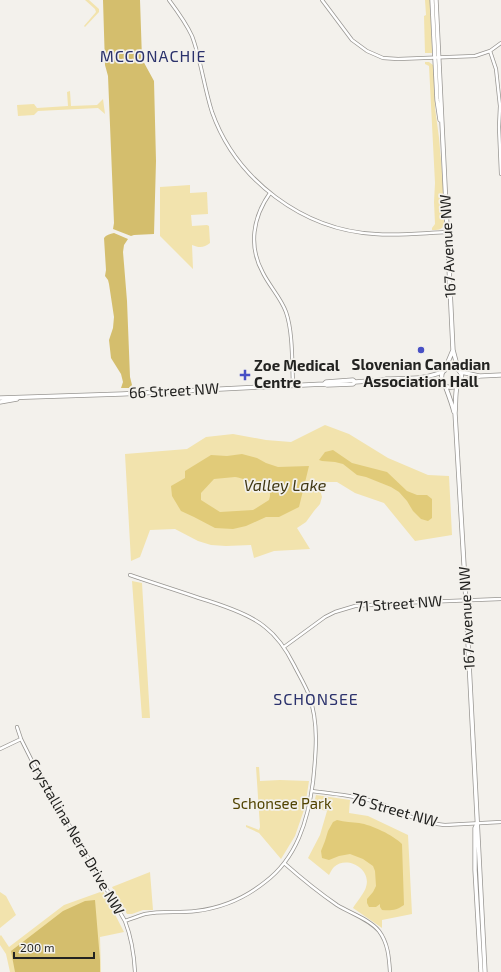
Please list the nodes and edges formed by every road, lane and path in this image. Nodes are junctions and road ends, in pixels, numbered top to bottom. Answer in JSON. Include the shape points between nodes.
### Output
{"nodes":[{"id":1,"x":169,"y":0,"type":"edge"},
{"id":2,"x":322,"y":0,"type":"edge"},
{"id":3,"x":432,"y":0,"type":"edge"},
{"id":4,"x":436,"y":0,"type":"edge"},
{"id":5,"x":501,"y":43,"type":"edge"},
{"id":6,"x":490,"y":51,"type":"junction"},
{"id":7,"x":437,"y":58,"type":"junction"},
{"id":8,"x":501,"y":174,"type":"edge"},
{"id":9,"x":270,"y":193,"type":"junction"},
{"id":10,"x":447,"y":232,"type":"junction"},
{"id":11,"x":453,"y":350,"type":"junction"},
{"id":12,"x":444,"y":370,"type":"junction"},
{"id":13,"x":459,"y":371,"type":"junction"},
{"id":14,"x":501,"y":375,"type":"edge"},
{"id":15,"x":480,"y":376,"type":"junction"},
{"id":16,"x":383,"y":380,"type":"junction"},
{"id":17,"x":293,"y":385,"type":"junction"},
{"id":18,"x":444,"y":385,"type":"junction"},
{"id":19,"x":458,"y":385,"type":"junction"},
{"id":20,"x":0,"y":398,"type":"edge"},
{"id":21,"x":24,"y":398,"type":"junction"},
{"id":22,"x":0,"y":402,"type":"edge"},
{"id":23,"x":455,"y":413,"type":"junction"},
{"id":24,"x":130,"y":575,"type":"dead end"},
{"id":25,"x":501,"y":599,"type":"edge"},
{"id":26,"x":466,"y":600,"type":"junction"},
{"id":27,"x":284,"y":647,"type":"junction"},
{"id":28,"x":17,"y":727,"type":"dead end"},
{"id":29,"x":21,"y":740,"type":"junction"},
{"id":30,"x":0,"y":748,"type":"edge"},
{"id":31,"x":312,"y":791,"type":"junction"},
{"id":32,"x":501,"y":822,"type":"edge"},
{"id":33,"x":478,"y":823,"type":"junction"},
{"id":34,"x":284,"y":863,"type":"junction"},
{"id":35,"x":125,"y":921,"type":"junction"},
{"id":36,"x":481,"y":949,"type":"junction"},
{"id":37,"x":135,"y":972,"type":"edge"},
{"id":38,"x":390,"y":972,"type":"edge"},
{"id":39,"x":481,"y":972,"type":"edge"},
{"id":40,"x":485,"y":972,"type":"edge"}],
"edges":[{"from":1,"to":9,"type":"street","via":[[192,36],[215,120],[235,156]]},
{"from":2,"to":7,"type":"street","via":[[352,40],[371,53],[394,59]]},
{"from":3,"to":7,"type":"main road","name":"167 Avenue NW"},
{"from":4,"to":7,"type":"main road","name":"167 Avenue NW"},
{"from":5,"to":6,"type":"street"},
{"from":6,"to":7,"type":"street","via":[[475,56]]},
{"from":6,"to":8,"type":"street","via":[[496,69],[500,106]]},
{"from":7,"to":10,"type":"main road","name":"167 Avenue NW"},
{"from":9,"to":10,"type":"street","via":[[305,215],[331,226],[367,234]]},
{"from":9,"to":17,"type":"street","via":[[256,220],[254,246],[261,268],[288,318]]},
{"from":10,"to":11,"type":"main road","name":"167 Avenue NW"},
{"from":11,"to":12,"type":"main road","name":"167 Avenue NW"},
{"from":11,"to":13,"type":"main road","name":"167 Avenue NW"},
{"from":12,"to":13,"type":"main road","via":[[450,367]]},
{"from":12,"to":16,"type":"main road","name":"66 Street NW","via":[[423,378]]},
{"from":12,"to":18,"type":"main road","via":[[441,378]]},
{"from":13,"to":15,"type":"main road"},
{"from":13,"to":19,"type":"main road","via":[[462,378]]},
{"from":14,"to":15,"type":"main road"},
{"from":15,"to":19,"type":"main road"},
{"from":16,"to":17,"type":"main road","name":"66 Street NW"},
{"from":16,"to":18,"type":"main road","name":"66 Street NW","via":[[434,382]]},
{"from":17,"to":21,"type":"main road","name":"66 Street NW"},
{"from":18,"to":19,"type":"main road","via":[[450,388]]},
{"from":18,"to":23,"type":"main road","name":"167 Avenue NW"},
{"from":19,"to":23,"type":"main road","name":"167 Avenue NW"},
{"from":20,"to":21,"type":"main road","name":"66 Street NW"},
{"from":21,"to":22,"type":"main road","name":"66 Street NW"},
{"from":23,"to":26,"type":"main road","name":"167 Avenue NW"},
{"from":24,"to":27,"type":"street","via":[[251,618],[269,630]]},
{"from":25,"to":26,"type":"street","name":"71 Street NW"},
{"from":26,"to":27,"type":"street","name":"71 Street NW","via":[[350,607],[325,617]]},
{"from":26,"to":33,"type":"main road","name":"167 Avenue NW"},
{"from":27,"to":31,"type":"street","via":[[305,687],[312,708],[316,749]]},
{"from":28,"to":29,"type":"street","name":"Crystallina Nera Drive NW"},
{"from":29,"to":30,"type":"street"},
{"from":29,"to":35,"type":"street","name":"Crystallina Nera Drive NW"},
{"from":31,"to":33,"type":"street","name":"76 Street NW","via":[[370,800],[426,822]]},
{"from":31,"to":34,"type":"street","via":[[302,829]]},
{"from":32,"to":33,"type":"street","name":"76 Street NW"},
{"from":33,"to":36,"type":"main road","name":"167 Avenue NW"},
{"from":34,"to":35,"type":"street","via":[[264,883],[234,901],[194,911],[146,914]]},
{"from":34,"to":38,"type":"street","via":[[322,895],[377,929],[384,938]]},
{"from":35,"to":37,"type":"street","name":"Crystallina Nera Drive NW","via":[[133,948]]},
{"from":36,"to":39,"type":"main road","name":"167 Avenue NW"},
{"from":36,"to":40,"type":"main road","name":"167 Avenue NW"}]}
